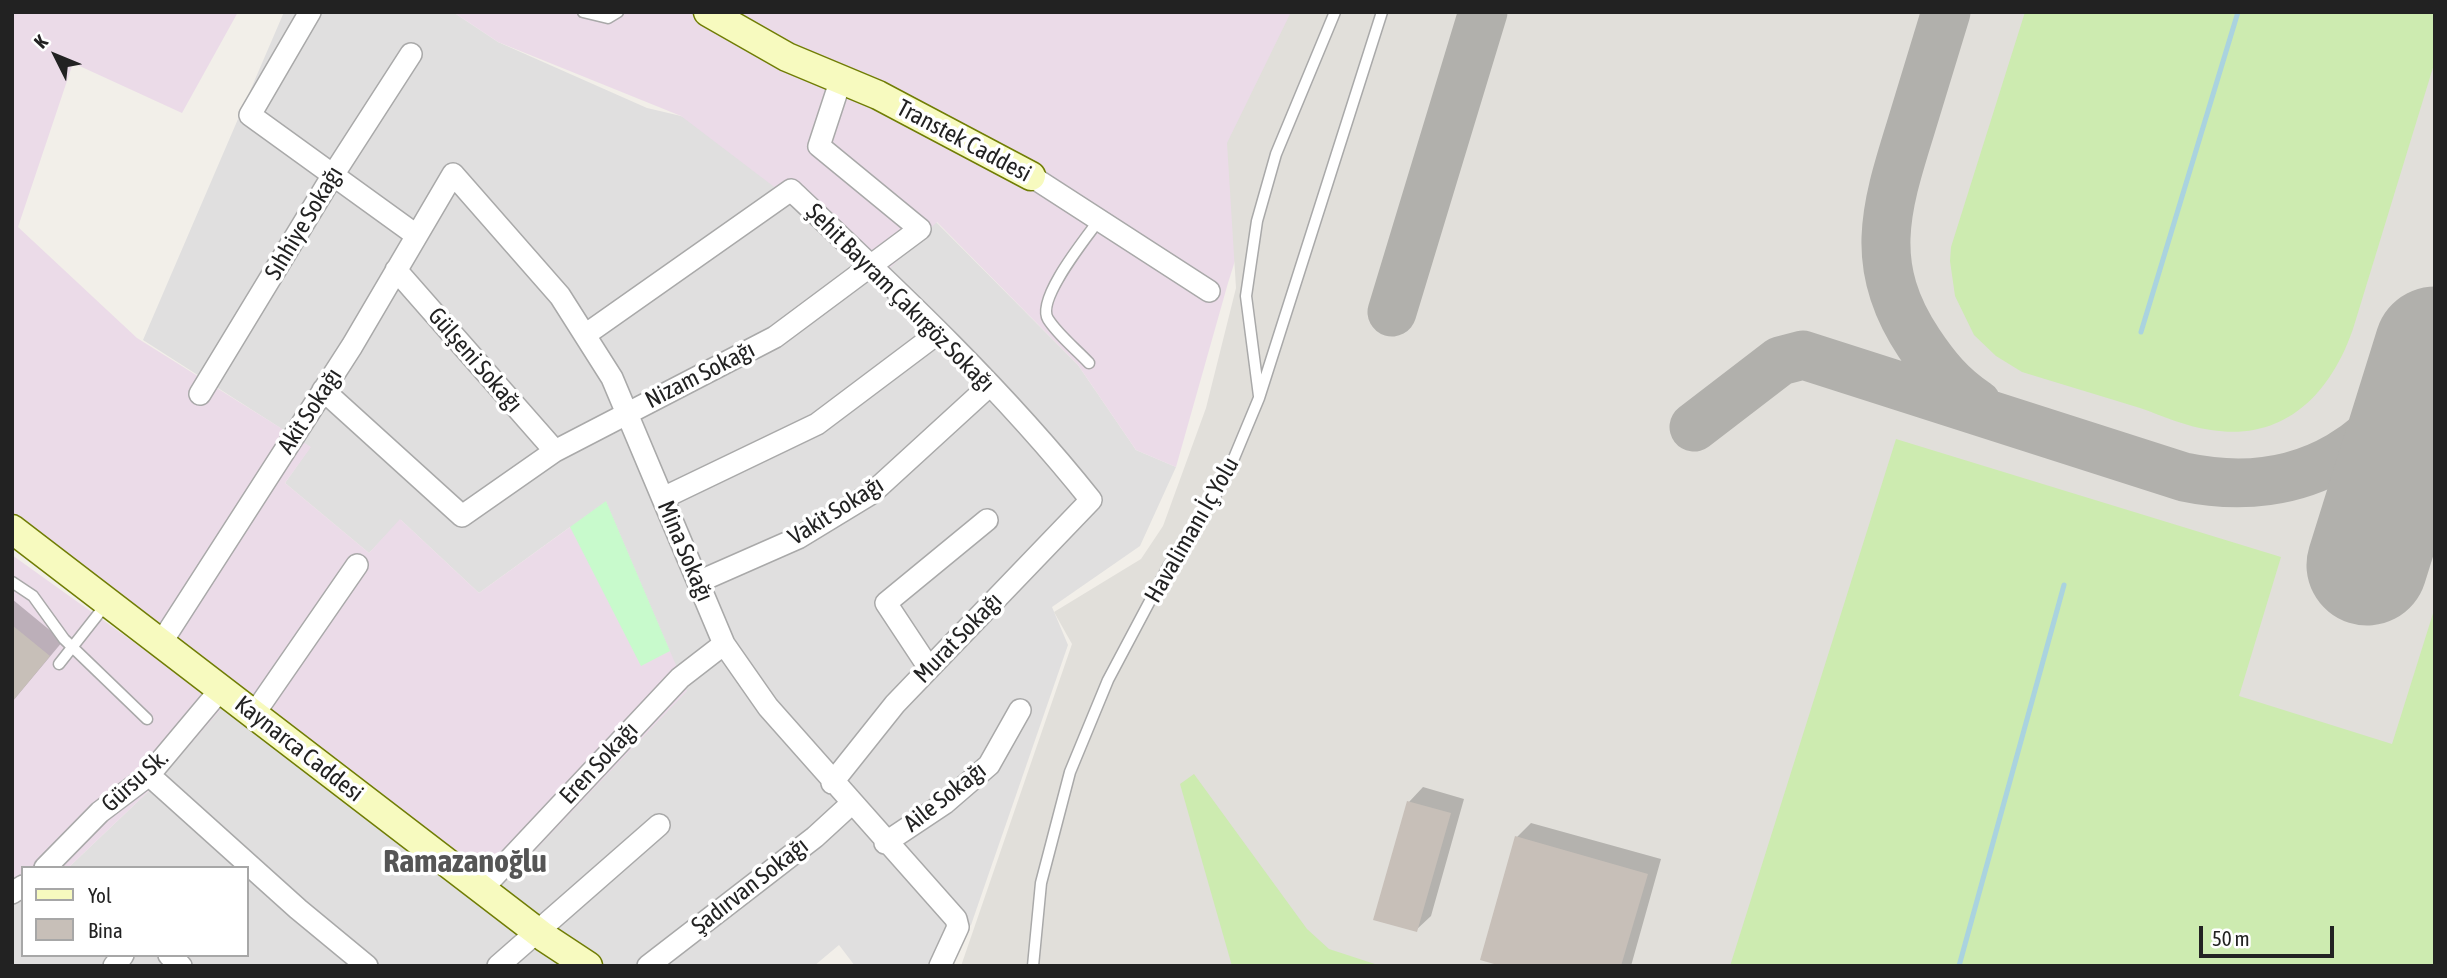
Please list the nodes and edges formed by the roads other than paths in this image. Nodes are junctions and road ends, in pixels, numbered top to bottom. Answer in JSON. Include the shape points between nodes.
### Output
{"nodes":[{"id":1,"x":310,"y":12,"type":"edge"},
{"id":2,"x":583,"y":12,"type":"edge"},
{"id":3,"x":618,"y":12,"type":"edge"},
{"id":4,"x":1335,"y":12,"type":"edge"},
{"id":5,"x":1382,"y":12,"type":"edge"},
{"id":6,"x":710,"y":13,"type":"edge"},
{"id":7,"x":411,"y":54,"type":"dead end"},
{"id":8,"x":841,"y":79,"type":"junction"},
{"id":9,"x":453,"y":174,"type":"joint"},
{"id":10,"x":333,"y":175,"type":"junction"},
{"id":11,"x":1031,"y":176,"type":"joint"},
{"id":12,"x":1099,"y":220,"type":"junction"},
{"id":13,"x":416,"y":235,"type":"junction"},
{"id":14,"x":870,"y":265,"type":"junction"},
{"id":15,"x":396,"y":270,"type":"junction"},
{"id":16,"x":1209,"y":291,"type":"dead end"},
{"id":17,"x":938,"y":333,"type":"junction"},
{"id":18,"x":585,"y":335,"type":"junction"},
{"id":19,"x":1089,"y":363,"type":"dead end"},
{"id":20,"x":989,"y":386,"type":"junction"},
{"id":21,"x":323,"y":390,"type":"junction"},
{"id":22,"x":200,"y":394,"type":"dead end"},
{"id":23,"x":1259,"y":398,"type":"junction"},
{"id":24,"x":626,"y":412,"type":"junction"},
{"id":25,"x":555,"y":451,"type":"junction"},
{"id":26,"x":663,"y":498,"type":"junction"},
{"id":27,"x":1091,"y":500,"type":"joint"},
{"id":28,"x":987,"y":520,"type":"dead end"},
{"id":29,"x":12,"y":529,"type":"edge"},
{"id":30,"x":357,"y":565,"type":"dead end"},
{"id":31,"x":12,"y":582,"type":"edge"},
{"id":32,"x":698,"y":582,"type":"junction"},
{"id":33,"x":108,"y":602,"type":"junction"},
{"id":34,"x":161,"y":643,"type":"junction"},
{"id":35,"x":724,"y":645,"type":"junction"},
{"id":36,"x":73,"y":647,"type":"junction"},
{"id":37,"x":59,"y":664,"type":"dead end"},
{"id":38,"x":929,"y":668,"type":"junction"},
{"id":39,"x":221,"y":689,"type":"junction"},
{"id":40,"x":1020,"y":710,"type":"dead end"},
{"id":41,"x":254,"y":714,"type":"junction"},
{"id":42,"x":147,"y":719,"type":"dead end"},
{"id":43,"x":149,"y":775,"type":"junction"},
{"id":44,"x":832,"y":783,"type":"junction"},
{"id":45,"x":851,"y":804,"type":"junction"},
{"id":46,"x":659,"y":825,"type":"dead end"},
{"id":47,"x":886,"y":843,"type":"junction"},
{"id":48,"x":56,"y":865,"type":"edge"},
{"id":49,"x":482,"y":889,"type":"junction"},
{"id":50,"x":536,"y":931,"type":"junction"},
{"id":51,"x":368,"y":966,"type":"edge"},
{"id":52,"x":498,"y":966,"type":"edge"},
{"id":53,"x":587,"y":966,"type":"edge"},
{"id":54,"x":648,"y":966,"type":"edge"},
{"id":55,"x":940,"y":966,"type":"edge"},
{"id":56,"x":1033,"y":966,"type":"edge"}],
"edges":[{"from":1,"to":10,"type":"street","via":[[250,115]]},
{"from":2,"to":3,"type":"lane","via":[[608,18]]},
{"from":4,"to":23,"type":"lane","via":[[1276,154],[1257,221],[1246,296]]},
{"from":5,"to":23,"type":"lane","name":"Havalimanı İç Yolu"},
{"from":6,"to":8,"type":"main road","name":"Transtek Caddesi","via":[[787,57]]},
{"from":7,"to":10,"type":"street","name":"Sıhhiye Sokağı"},
{"from":8,"to":11,"type":"main road","name":"Transtek Caddesi"},
{"from":8,"to":14,"type":"street","name":"Nizam Sokağı","via":[[819,146],[920,229]]},
{"from":9,"to":13,"type":"street","name":"Akit Sokağı"},
{"from":9,"to":18,"type":"street","name":"Mina Sokağı","via":[[560,296]]},
{"from":10,"to":13,"type":"street"},
{"from":10,"to":22,"type":"street","name":"Sıhhiye Sokağı"},
{"from":11,"to":12,"type":"street","name":"Transtek Caddesi"},
{"from":12,"to":16,"type":"street","name":"Transtek Caddesi"},
{"from":12,"to":19,"type":"lane","via":[[1050,292],[1045,307],[1047,318]]},
{"from":13,"to":15,"type":"street","name":"Akit Sokağı"},
{"from":14,"to":17,"type":"street","name":"Şehit Bayram Çakırgöz Sokağı"},
{"from":14,"to":18,"type":"street","name":"Şehit Bayram Çakırgöz Sokağı","via":[[791,190]]},
{"from":14,"to":24,"type":"street","name":"Nizam Sokağı","via":[[775,337]]},
{"from":15,"to":21,"type":"street","name":"Akit Sokağı"},
{"from":15,"to":25,"type":"street","name":"Gülşeni Sokağı"},
{"from":17,"to":20,"type":"street","name":"Şehit Bayram Çakırgöz Sokağı"},
{"from":17,"to":26,"type":"street","via":[[817,424]]},
{"from":18,"to":24,"type":"street","name":"Mina Sokağı","via":[[612,378]]},
{"from":20,"to":27,"type":"street","name":"Şehit Bayram Çakırgöz Sokağı"},
{"from":20,"to":32,"type":"street","name":"Vakit Sokağı","via":[[872,493],[798,538]]},
{"from":21,"to":25,"type":"street","name":"Nizam Sokağı","via":[[462,516]]},
{"from":21,"to":34,"type":"street","name":"Akit Sokağı"},
{"from":23,"to":56,"type":"lane","name":"Havalimanı İç Yolu","via":[[1224,482],[1170,565],[1089,720],[1051,838],[1041,883]]},
{"from":24,"to":25,"type":"street","name":"Nizam Sokağı"},
{"from":24,"to":26,"type":"street","name":"Mina Sokağı"},
{"from":26,"to":32,"type":"street","name":"Mina Sokağı"},
{"from":27,"to":38,"type":"street","name":"Murat Sokağı"},
{"from":28,"to":38,"type":"street","via":[[886,603]]},
{"from":29,"to":33,"type":"main road","name":"Kaynarca Caddesi"},
{"from":30,"to":41,"type":"street"},
{"from":31,"to":36,"type":"lane","via":[[33,596]]},
{"from":32,"to":35,"type":"street","name":"Mina Sokağı"},
{"from":33,"to":34,"type":"main road","name":"Kaynarca Caddesi"},
{"from":33,"to":36,"type":"lane"},
{"from":34,"to":39,"type":"main road","name":"Kaynarca Caddesi"},
{"from":35,"to":44,"type":"street","name":"Mina Sokağı","via":[[768,707]]},
{"from":35,"to":49,"type":"street","name":"Eren Sokağı","via":[[680,678]]},
{"from":36,"to":37,"type":"lane"},
{"from":36,"to":42,"type":"lane"},
{"from":38,"to":44,"type":"street","name":"Murat Sokağı"},
{"from":39,"to":41,"type":"main road","name":"Kaynarca Caddesi"},
{"from":39,"to":43,"type":"street","name":"Gürsu Sk."},
{"from":40,"to":47,"type":"street","name":"Aile Sokağı","via":[[989,765]]},
{"from":41,"to":49,"type":"main road","name":"Kaynarca Caddesi"},
{"from":43,"to":48,"type":"street","name":"Gürsu Sk.","via":[[100,812]]},
{"from":43,"to":51,"type":"street"},
{"from":44,"to":45,"type":"street","name":"Mina Sokağı"},
{"from":45,"to":47,"type":"street","name":"Mina Sokağı"},
{"from":45,"to":54,"type":"street","name":"Şadırvan Sokağı"},
{"from":46,"to":50,"type":"street"},
{"from":47,"to":55,"type":"street","name":"Mina Sokağı","via":[[958,927]]},
{"from":49,"to":50,"type":"main road","name":"Kaynarca Caddesi"},
{"from":50,"to":52,"type":"street"},
{"from":50,"to":53,"type":"main road","name":"Kaynarca Caddesi"}]}
